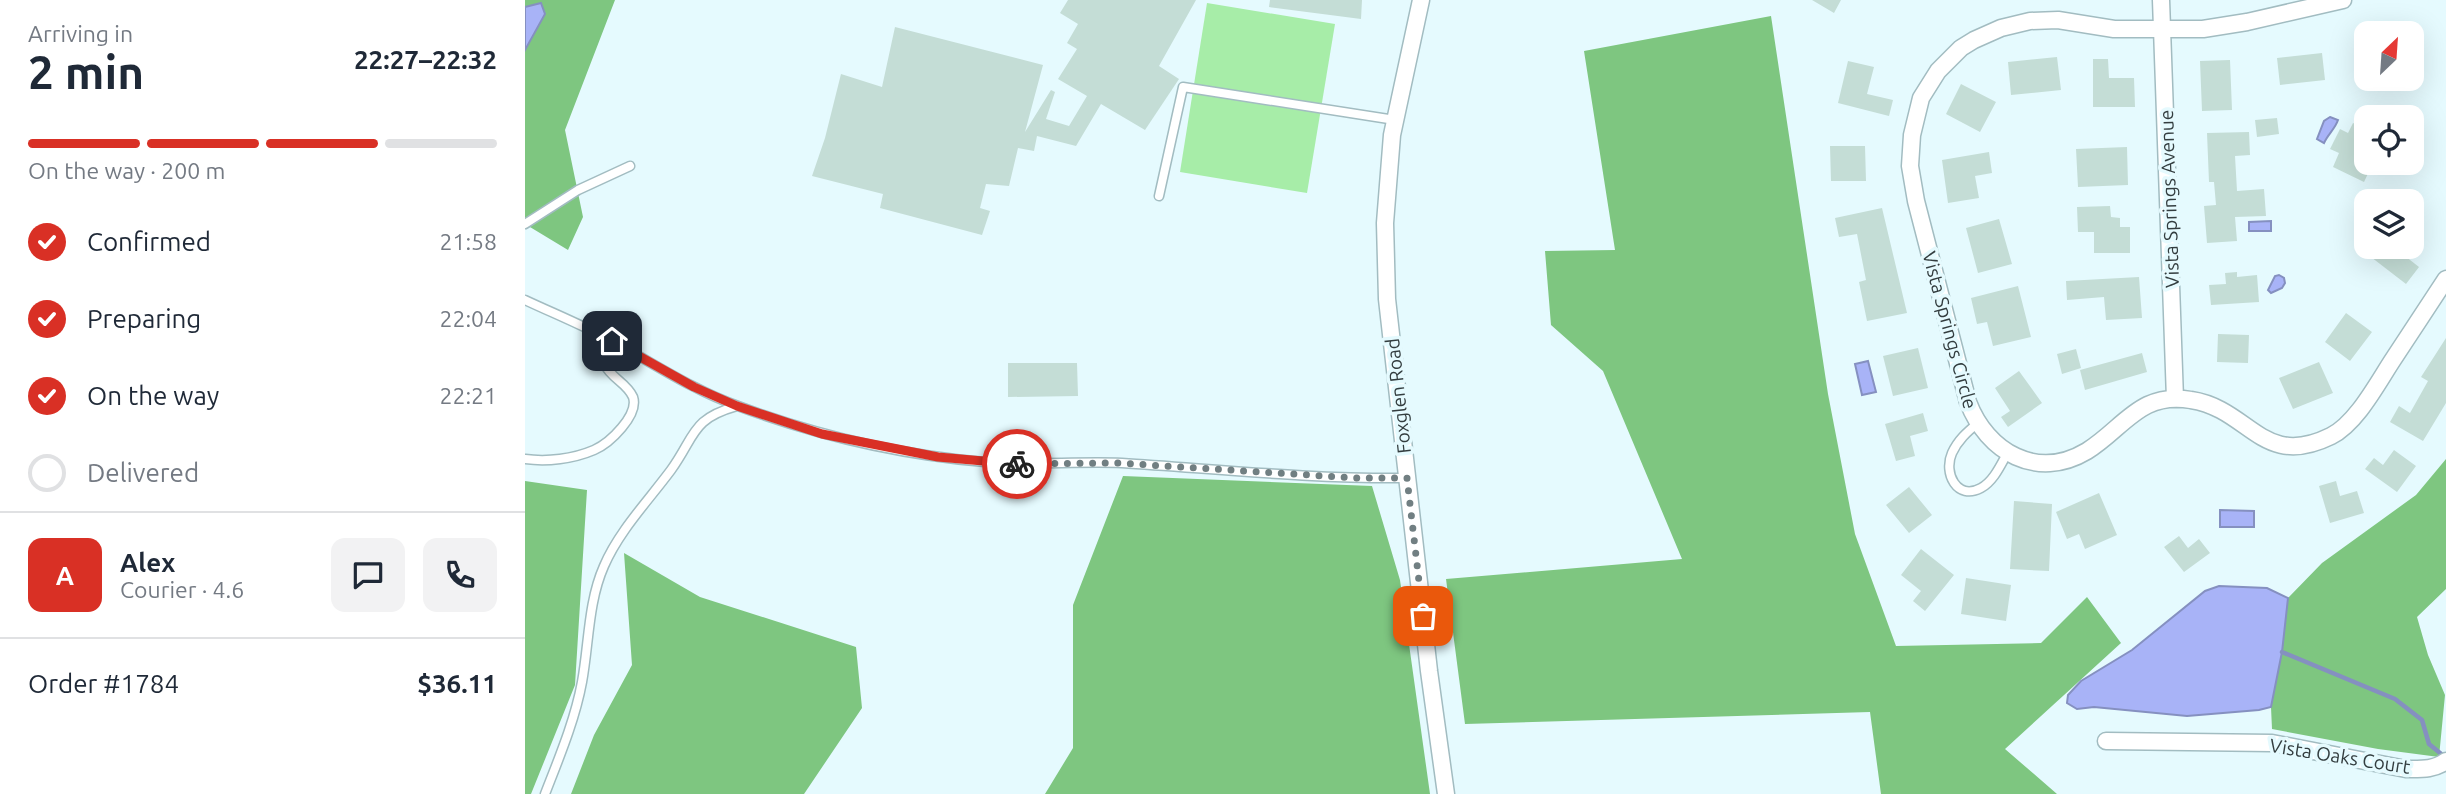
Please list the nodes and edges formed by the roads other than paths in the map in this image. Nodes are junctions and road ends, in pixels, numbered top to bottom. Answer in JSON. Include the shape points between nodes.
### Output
{"nodes":[{"id":1,"x":1421,"y":0,"type":"edge"},
{"id":2,"x":2161,"y":0,"type":"edge"},
{"id":3,"x":2343,"y":0,"type":"edge"},
{"id":4,"x":2163,"y":28,"type":"junction"},
{"id":5,"x":1395,"y":120,"type":"junction"},
{"id":6,"x":630,"y":166,"type":"dead end"},
{"id":7,"x":1159,"y":196,"type":"dead end"},
{"id":8,"x":525,"y":224,"type":"edge"},
{"id":9,"x":2446,"y":279,"type":"edge"},
{"id":10,"x":525,"y":300,"type":"edge"},
{"id":11,"x":612,"y":341,"type":"junction"},
{"id":12,"x":2175,"y":398,"type":"junction"},
{"id":13,"x":737,"y":406,"type":"junction"},
{"id":14,"x":1977,"y":423,"type":"junction"},
{"id":15,"x":2008,"y":452,"type":"junction"},
{"id":16,"x":525,"y":459,"type":"edge"},
{"id":17,"x":1407,"y":478,"type":"junction"},
{"id":18,"x":2106,"y":741,"type":"dead end"},
{"id":19,"x":2443,"y":763,"type":"edge"},
{"id":20,"x":545,"y":794,"type":"edge"},
{"id":21,"x":1445,"y":794,"type":"edge"}],
"edges":[{"from":1,"to":5,"type":"street","name":"Foxglen Road"},
{"from":2,"to":4,"type":"street","name":"Vista Springs Avenue"},
{"from":3,"to":4,"type":"street","name":"Vista Springs Circle","via":[[2203,29]]},
{"from":4,"to":12,"type":"street","name":"Vista Springs Avenue"},
{"from":4,"to":14,"type":"street","name":"Vista Springs Circle","via":[[2114,29],[2044,19],[2001,28],[1961,48],[1938,71],[1920,99],[1909,150],[1914,189]]},
{"from":5,"to":7,"type":"lane","via":[[1183,87]]},
{"from":5,"to":17,"type":"street","name":"Foxglen Road","via":[[1385,259]]},
{"from":6,"to":8,"type":"lane","via":[[578,190]]},
{"from":9,"to":12,"type":"street","name":"Vista Springs Circle","via":[[2346,425],[2309,446],[2287,448],[2211,406]]},
{"from":10,"to":11,"type":"lane"},
{"from":11,"to":13,"type":"lane"},
{"from":11,"to":16,"type":"lane","via":[[605,365],[632,397],[634,407],[627,423],[595,450],[545,462]]},
{"from":12,"to":15,"type":"street","name":"Vista Springs Circle","via":[[2139,409],[2086,452],[2064,460],[2039,462]]},
{"from":13,"to":17,"type":"lane","via":[[822,434],[985,462],[1117,463]]},
{"from":13,"to":20,"type":"lane","via":[[699,423],[678,460],[621,533],[603,568],[582,685]]},
{"from":14,"to":15,"type":"street","name":"Vista Springs Circle","via":[[1990,440]]},
{"from":14,"to":15,"type":"lane","via":[[1951,454],[1951,479],[1959,488],[1980,488],[1993,478]]},
{"from":17,"to":21,"type":"street","name":"Foxglen Road"},
{"from":18,"to":19,"type":"street","name":"Vista Oaks Court","via":[[2272,743],[2406,769]]}]}
